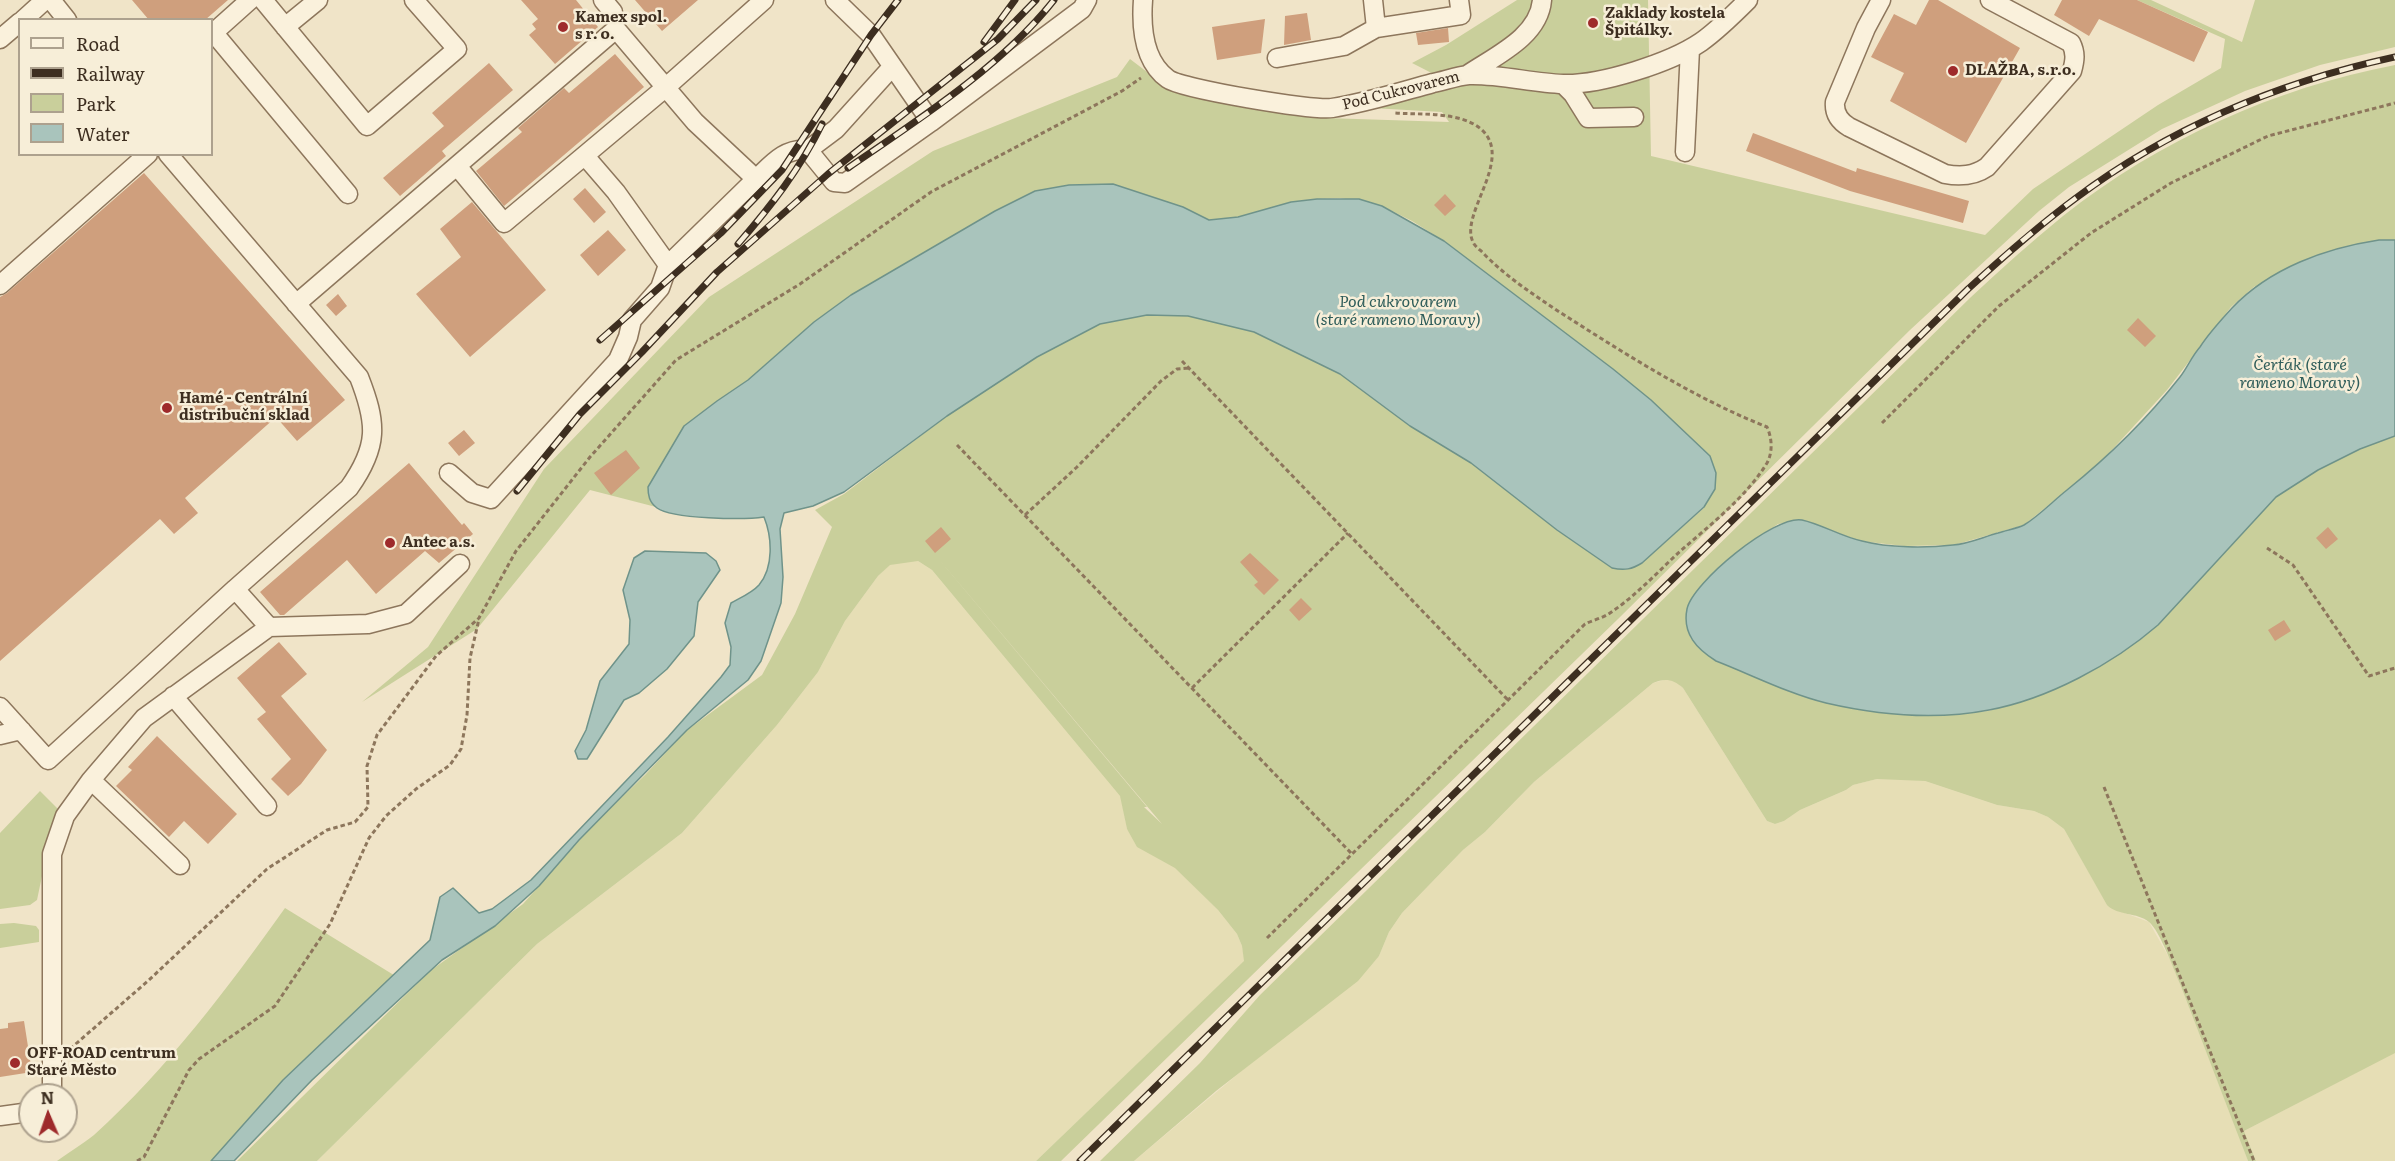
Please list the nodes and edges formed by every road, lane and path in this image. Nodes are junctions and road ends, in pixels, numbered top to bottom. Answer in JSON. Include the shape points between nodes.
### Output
{"nodes":[{"id":1,"x":45,"y":0,"type":"edge"},
{"id":2,"x":51,"y":0,"type":"edge"},
{"id":3,"x":250,"y":0,"type":"edge"},
{"id":4,"x":263,"y":0,"type":"edge"},
{"id":5,"x":318,"y":0,"type":"edge"},
{"id":6,"x":414,"y":0,"type":"edge"},
{"id":7,"x":764,"y":0,"type":"edge"},
{"id":8,"x":835,"y":0,"type":"edge"},
{"id":9,"x":1087,"y":0,"type":"edge"},
{"id":10,"x":1143,"y":0,"type":"edge"},
{"id":11,"x":1374,"y":0,"type":"edge"},
{"id":12,"x":1459,"y":0,"type":"edge"},
{"id":13,"x":1542,"y":0,"type":"edge"},
{"id":14,"x":1748,"y":0,"type":"edge"},
{"id":15,"x":1881,"y":0,"type":"edge"},
{"id":16,"x":1990,"y":0,"type":"edge"},
{"id":17,"x":24,"y":18,"type":"edge"},
{"id":18,"x":65,"y":18,"type":"edge"},
{"id":19,"x":18,"y":24,"type":"edge"},
{"id":20,"x":285,"y":27,"type":"junction"},
{"id":21,"x":1376,"y":28,"type":"junction"},
{"id":22,"x":213,"y":32,"type":"edge"},
{"id":23,"x":213,"y":34,"type":"edge"},
{"id":24,"x":0,"y":39,"type":"edge"},
{"id":25,"x":1689,"y":49,"type":"junction"},
{"id":26,"x":1277,"y":58,"type":"dead end"},
{"id":27,"x":892,"y":67,"type":"junction"},
{"id":28,"x":1156,"y":68,"type":"junction"},
{"id":29,"x":1467,"y":75,"type":"junction"},
{"id":30,"x":1563,"y":84,"type":"junction"},
{"id":31,"x":665,"y":88,"type":"junction"},
{"id":32,"x":2395,"y":103,"type":"edge"},
{"id":33,"x":1389,"y":113,"type":"dead end"},
{"id":34,"x":1634,"y":117,"type":"dead end"},
{"id":35,"x":931,"y":122,"type":"junction"},
{"id":36,"x":808,"y":150,"type":"junction"},
{"id":37,"x":1685,"y":152,"type":"dead end"},
{"id":38,"x":146,"y":156,"type":"edge"},
{"id":39,"x":170,"y":156,"type":"edge"},
{"id":40,"x":585,"y":156,"type":"junction"},
{"id":41,"x":457,"y":166,"type":"junction"},
{"id":42,"x":756,"y":179,"type":"junction"},
{"id":43,"x":348,"y":194,"type":"dead end"},
{"id":44,"x":668,"y":265,"type":"junction"},
{"id":45,"x":0,"y":285,"type":"edge"},
{"id":46,"x":296,"y":304,"type":"junction"},
{"id":47,"x":1182,"y":361,"type":"dead end"},
{"id":48,"x":1188,"y":368,"type":"junction"},
{"id":49,"x":1882,"y":423,"type":"dead end"},
{"id":50,"x":957,"y":445,"type":"dead end"},
{"id":51,"x":449,"y":473,"type":"dead end"},
{"id":52,"x":1025,"y":515,"type":"junction"},
{"id":53,"x":1348,"y":533,"type":"junction"},
{"id":54,"x":2267,"y":548,"type":"dead end"},
{"id":55,"x":460,"y":564,"type":"dead end"},
{"id":56,"x":235,"y":589,"type":"junction"},
{"id":57,"x":479,"y":618,"type":"junction"},
{"id":58,"x":268,"y":627,"type":"junction"},
{"id":59,"x":2395,"y":668,"type":"edge"},
{"id":60,"x":1191,"y":688,"type":"junction"},
{"id":61,"x":173,"y":696,"type":"junction"},
{"id":62,"x":1508,"y":700,"type":"junction"},
{"id":63,"x":0,"y":707,"type":"edge"},
{"id":64,"x":21,"y":730,"type":"junction"},
{"id":65,"x":0,"y":735,"type":"edge"},
{"id":66,"x":91,"y":780,"type":"junction"},
{"id":67,"x":2104,"y":787,"type":"dead end"},
{"id":68,"x":267,"y":806,"type":"dead end"},
{"id":69,"x":1352,"y":854,"type":"junction"},
{"id":70,"x":180,"y":865,"type":"dead end"},
{"id":71,"x":1267,"y":938,"type":"dead end"},
{"id":72,"x":52,"y":1064,"type":"junction"},
{"id":73,"x":52,"y":1083,"type":"edge"},
{"id":74,"x":18,"y":1114,"type":"edge"},
{"id":75,"x":0,"y":1116,"type":"edge"},
{"id":76,"x":137,"y":1161,"type":"edge"},
{"id":77,"x":2254,"y":1161,"type":"edge"}],
"edges":[{"from":1,"to":17,"type":"street"},
{"from":2,"to":18,"type":"street"},
{"from":3,"to":22,"type":"street"},
{"from":4,"to":20,"type":"street"},
{"from":5,"to":20,"type":"street"},
{"from":6,"to":20,"type":"street","via":[[457,49],[367,126]]},
{"from":7,"to":31,"type":"street"},
{"from":8,"to":27,"type":"street","via":[[871,35]]},
{"from":9,"to":35,"type":"street","via":[[1082,9]]},
{"from":10,"to":28,"type":"street","via":[[1145,44]]},
{"from":11,"to":21,"type":"street"},
{"from":12,"to":21,"type":"street","via":[[1461,15]]},
{"from":13,"to":29,"type":"street","via":[[1531,29]]},
{"from":14,"to":25,"type":"street","name":"Pod Cukrovarem","via":[[1721,27]]},
{"from":15,"to":16,"type":"street","via":[[1835,102],[1836,113],[1843,124],[1945,174],[1961,177],[1987,167],[2072,71],[2075,57],[2071,44]]},
{"from":19,"to":24,"type":"street"},
{"from":21,"to":26,"type":"street","via":[[1344,46]]},
{"from":23,"to":43,"type":"street"},
{"from":25,"to":30,"type":"street","name":"Pod Cukrovarem","via":[[1649,66],[1580,84]]},
{"from":25,"to":37,"type":"street"},
{"from":27,"to":35,"type":"street"},
{"from":27,"to":36,"type":"street","via":[[836,129]]},
{"from":28,"to":29,"type":"street","name":"Pod Cukrovarem","via":[[1168,79],[1187,86],[1329,109]]},
{"from":28,"to":57,"type":"path","via":[[1122,91],[932,192],[800,284],[676,360],[590,457],[516,551]]},
{"from":29,"to":30,"type":"street","name":"Pod Cukrovarem"},
{"from":30,"to":34,"type":"street","via":[[1588,118]]},
{"from":31,"to":40,"type":"street"},
{"from":31,"to":41,"type":"street","via":[[616,29]]},
{"from":31,"to":42,"type":"street"},
{"from":32,"to":49,"type":"path","via":[[2268,136],[2171,183],[2091,232],[1999,306]]},
{"from":33,"to":62,"type":"path","via":[[1460,118],[1484,131],[1491,156],[1487,182],[1470,224],[1471,232],[1473,243],[1504,274],[1644,366],[1728,412],[1767,427],[1771,435],[1767,462],[1744,493],[1634,594],[1608,615],[1585,624]]},
{"from":35,"to":36,"type":"street","via":[[845,183],[834,182]]},
{"from":36,"to":42,"type":"street","via":[[786,153]]},
{"from":38,"to":45,"type":"street"},
{"from":39,"to":46,"type":"street"},
{"from":40,"to":41,"type":"street","via":[[504,223]]},
{"from":40,"to":44,"type":"street"},
{"from":41,"to":46,"type":"street"},
{"from":42,"to":44,"type":"street"},
{"from":44,"to":51,"type":"street","via":[[660,288],[632,320],[618,360],[491,499],[472,493]]},
{"from":46,"to":56,"type":"street","via":[[359,377],[374,424],[370,448],[350,488]]},
{"from":47,"to":48,"type":"path"},
{"from":48,"to":52,"type":"path","via":[[1177,369],[1161,381]]},
{"from":48,"to":53,"type":"path"},
{"from":50,"to":52,"type":"path"},
{"from":52,"to":60,"type":"path"},
{"from":53,"to":60,"type":"path"},
{"from":53,"to":62,"type":"path"},
{"from":54,"to":59,"type":"path","via":[[2293,565],[2369,676]]},
{"from":55,"to":58,"type":"street","via":[[406,614],[368,624]]},
{"from":56,"to":58,"type":"street"},
{"from":56,"to":64,"type":"street","via":[[48,760]]},
{"from":57,"to":72,"type":"path","via":[[436,656],[377,735],[367,766],[368,807],[355,822],[327,830],[267,869]]},
{"from":57,"to":76,"type":"path","via":[[470,658],[461,748],[450,765],[386,816],[369,838],[330,924],[275,1006],[189,1070],[144,1157]]},
{"from":58,"to":61,"type":"street"},
{"from":60,"to":69,"type":"path"},
{"from":61,"to":66,"type":"street","via":[[144,718]]},
{"from":61,"to":68,"type":"street"},
{"from":62,"to":69,"type":"path"},
{"from":63,"to":64,"type":"street"},
{"from":64,"to":65,"type":"street"},
{"from":66,"to":70,"type":"street"},
{"from":66,"to":72,"type":"street","via":[[65,816],[52,854]]},
{"from":67,"to":77,"type":"path"},
{"from":69,"to":71,"type":"path"},
{"from":72,"to":73,"type":"street"},
{"from":74,"to":75,"type":"street"}]}
